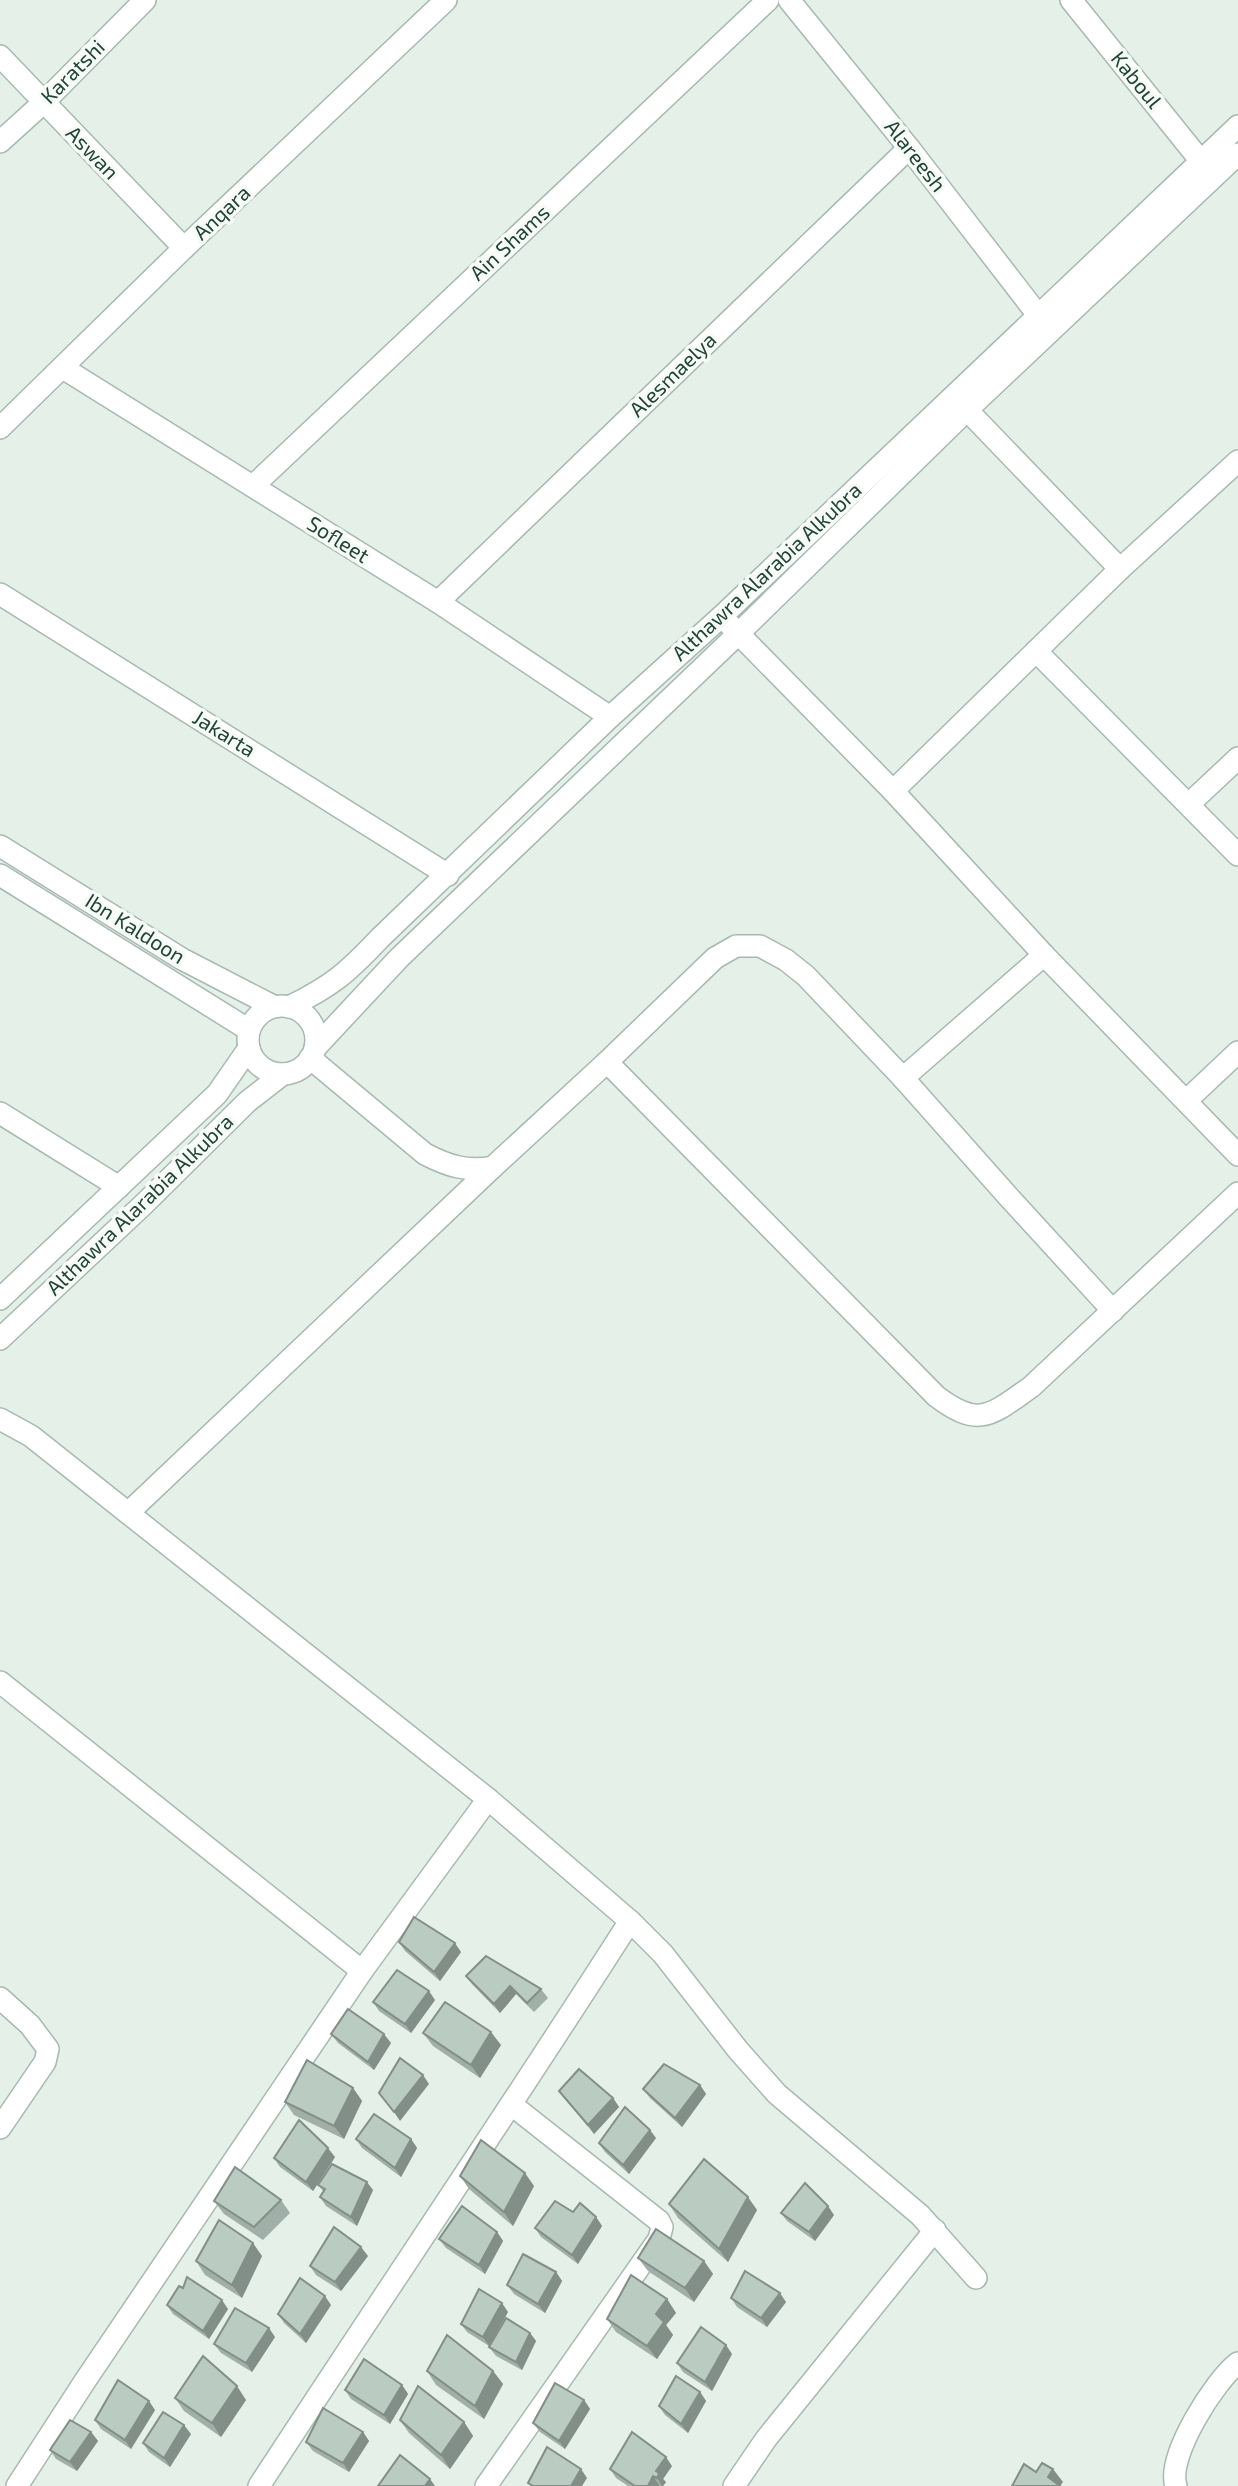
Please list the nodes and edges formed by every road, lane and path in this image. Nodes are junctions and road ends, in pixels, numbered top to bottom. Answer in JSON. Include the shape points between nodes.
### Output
{"nodes":[{"id":1,"x":145,"y":0,"type":"edge"},
{"id":2,"x":446,"y":0,"type":"edge"},
{"id":3,"x":768,"y":0,"type":"edge"},
{"id":4,"x":789,"y":0,"type":"edge"},
{"id":5,"x":1071,"y":0,"type":"edge"},
{"id":6,"x":0,"y":56,"type":"edge"},
{"id":7,"x":43,"y":103,"type":"junction"},
{"id":8,"x":1238,"y":126,"type":"edge"},
{"id":9,"x":0,"y":142,"type":"edge"},
{"id":10,"x":909,"y":148,"type":"junction"},
{"id":11,"x":1238,"y":154,"type":"edge"},
{"id":12,"x":1200,"y":160,"type":"junction"},
{"id":13,"x":184,"y":248,"type":"junction"},
{"id":14,"x":1038,"y":315,"type":"junction"},
{"id":15,"x":62,"y":368,"type":"junction"},
{"id":16,"x":967,"y":410,"type":"junction"},
{"id":17,"x":0,"y":428,"type":"edge"},
{"id":18,"x":1238,"y":461,"type":"edge"},
{"id":19,"x":253,"y":486,"type":"junction"},
{"id":20,"x":1121,"y":569,"type":"junction"},
{"id":21,"x":0,"y":594,"type":"edge"},
{"id":22,"x":438,"y":602,"type":"junction"},
{"id":23,"x":722,"y":616,"type":"junction"},
{"id":24,"x":738,"y":634,"type":"junction"},
{"id":25,"x":1036,"y":651,"type":"junction"},
{"id":26,"x":610,"y":717,"type":"junction"},
{"id":27,"x":1238,"y":758,"type":"edge"},
{"id":28,"x":893,"y":791,"type":"junction"},
{"id":29,"x":1189,"y":804,"type":"junction"},
{"id":30,"x":0,"y":846,"type":"edge"},
{"id":31,"x":1238,"y":855,"type":"edge"},
{"id":32,"x":0,"y":875,"type":"edge"},
{"id":33,"x":448,"y":875,"type":"junction"},
{"id":34,"x":380,"y":938,"type":"junction"},
{"id":35,"x":1044,"y":955,"type":"junction"},
{"id":36,"x":400,"y":958,"type":"junction"},
{"id":37,"x":281,"y":1007,"type":"junction"},
{"id":38,"x":249,"y":1039,"type":"junction"},
{"id":39,"x":1238,"y":1052,"type":"edge"},
{"id":40,"x":312,"y":1053,"type":"junction"},
{"id":41,"x":607,"y":1062,"type":"junction"},
{"id":42,"x":283,"y":1074,"type":"junction"},
{"id":43,"x":903,"y":1077,"type":"junction"},
{"id":44,"x":1186,"y":1100,"type":"junction"},
{"id":45,"x":0,"y":1113,"type":"edge"},
{"id":46,"x":1238,"y":1155,"type":"edge"},
{"id":47,"x":493,"y":1167,"type":"junction"},
{"id":48,"x":119,"y":1187,"type":"junction"},
{"id":49,"x":1238,"y":1193,"type":"edge"},
{"id":50,"x":0,"y":1299,"type":"edge"},
{"id":51,"x":1113,"y":1311,"type":"junction"},
{"id":52,"x":0,"y":1339,"type":"edge"},
{"id":53,"x":0,"y":1419,"type":"edge"},
{"id":54,"x":128,"y":1513,"type":"junction"},
{"id":55,"x":0,"y":1682,"type":"edge"},
{"id":56,"x":488,"y":1800,"type":"junction"},
{"id":57,"x":631,"y":1921,"type":"junction"},
{"id":58,"x":362,"y":1971,"type":"junction"},
{"id":59,"x":0,"y":1998,"type":"edge"},
{"id":60,"x":512,"y":2105,"type":"junction"},
{"id":61,"x":0,"y":2128,"type":"edge"},
{"id":62,"x":935,"y":2230,"type":"junction"},
{"id":63,"x":976,"y":2278,"type":"dead end"},
{"id":64,"x":1238,"y":2363,"type":"edge"},
{"id":65,"x":18,"y":2486,"type":"edge"},
{"id":66,"x":259,"y":2486,"type":"edge"},
{"id":67,"x":486,"y":2486,"type":"edge"},
{"id":68,"x":734,"y":2486,"type":"edge"},
{"id":69,"x":1176,"y":2486,"type":"edge"}],
"edges":[{"from":1,"to":7,"type":"street","name":"Karatshi"},
{"from":2,"to":13,"type":"street","name":"Anqara"},
{"from":3,"to":19,"type":"street","name":"Ain Shams"},
{"from":4,"to":10,"type":"street","name":"Alareesh"},
{"from":5,"to":12,"type":"street","name":"Kaboul"},
{"from":6,"to":7,"type":"street","name":"Aswan"},
{"from":7,"to":9,"type":"street","name":"Karatshi"},
{"from":7,"to":13,"type":"street","name":"Aswan"},
{"from":8,"to":12,"type":"street","name":"Althawra Alarabia Alkubra"},
{"from":10,"to":14,"type":"street","name":"Alareesh"},
{"from":10,"to":22,"type":"street","name":"Alesmaelya"},
{"from":11,"to":16,"type":"street","name":"Althawra Alarabia Alkubra"},
{"from":12,"to":14,"type":"street","name":"Althawra Alarabia Alkubra"},
{"from":13,"to":15,"type":"street","name":"Anqara"},
{"from":14,"to":23,"type":"street","name":"Althawra Alarabia Alkubra"},
{"from":15,"to":17,"type":"street","name":"Anqara"},
{"from":15,"to":19,"type":"street","name":"Sofleet"},
{"from":16,"to":20,"type":"street"},
{"from":16,"to":24,"type":"street","name":"Althawra Alarabia Alkubra"},
{"from":18,"to":20,"type":"street"},
{"from":19,"to":22,"type":"street","name":"Sofleet"},
{"from":20,"to":25,"type":"street"},
{"from":21,"to":33,"type":"street","name":"Jakarta"},
{"from":22,"to":26,"type":"street","name":"Sofleet"},
{"from":23,"to":24,"type":"street"},
{"from":23,"to":26,"type":"street","name":"Althawra Alarabia Alkubra"},
{"from":24,"to":28,"type":"street"},
{"from":24,"to":36,"type":"street","name":"Althawra Alarabia Alkubra"},
{"from":25,"to":28,"type":"street"},
{"from":25,"to":29,"type":"street"},
{"from":26,"to":33,"type":"street","name":"Althawra Alarabia Alkubra"},
{"from":27,"to":29,"type":"street"},
{"from":28,"to":35,"type":"street"},
{"from":29,"to":31,"type":"street"},
{"from":30,"to":37,"type":"street","name":"Ibn Kaldoon","via":[[181,959]]},
{"from":32,"to":38,"type":"street","name":"Ibn Kaldoon"},
{"from":33,"to":34,"type":"street","name":"Althawra Alarabia Alkubra"},
{"from":34,"to":36,"type":"street"},
{"from":34,"to":37,"type":"street","name":"Althawra Alarabia Alkubra","via":[[333,984]]},
{"from":35,"to":43,"type":"street"},
{"from":35,"to":44,"type":"street"},
{"from":36,"to":40,"type":"street","name":"Althawra Alarabia Alkubra"},
{"from":37,"to":38,"type":"street","via":[[257,1017]]},
{"from":37,"to":40,"type":"street","via":[[299,1010],[307,1017],[313,1027]]},
{"from":38,"to":42,"type":"street","via":[[261,1067]]},
{"from":38,"to":48,"type":"street","name":"Althawra Alarabia Alkubra","via":[[217,1094]]},
{"from":39,"to":44,"type":"street"},
{"from":40,"to":42,"type":"street","via":[[303,1066]]},
{"from":40,"to":47,"type":"street","via":[[425,1154],[463,1169]]},
{"from":41,"to":43,"type":"street","via":[[715,958],[736,946],[760,946],[806,976]]},
{"from":41,"to":47,"type":"street"},
{"from":41,"to":51,"type":"street","via":[[955,1411],[973,1416],[994,1413],[1031,1387]]},
{"from":42,"to":52,"type":"street","name":"Althawra Alarabia Alkubra","via":[[247,1102]]},
{"from":43,"to":51,"type":"street"},
{"from":44,"to":46,"type":"street"},
{"from":45,"to":48,"type":"street"},
{"from":47,"to":54,"type":"street"},
{"from":48,"to":50,"type":"street","name":"Althawra Alarabia Alkubra"},
{"from":49,"to":51,"type":"street"},
{"from":53,"to":54,"type":"street","via":[[31,1436]]},
{"from":54,"to":56,"type":"street"},
{"from":55,"to":58,"type":"street"},
{"from":56,"to":57,"type":"street"},
{"from":56,"to":58,"type":"street"},
{"from":57,"to":60,"type":"street"},
{"from":57,"to":62,"type":"street","via":[[777,2094]]},
{"from":58,"to":65,"type":"street"},
{"from":59,"to":61,"type":"street","via":[[48,2049],[45,2062]]},
{"from":60,"to":66,"type":"street"},
{"from":60,"to":67,"type":"street","via":[[662,2227],[659,2239]]},
{"from":62,"to":63,"type":"street"},
{"from":62,"to":68,"type":"street","via":[[766,2439]]},
{"from":64,"to":69,"type":"street","via":[[1195,2417],[1178,2456]]}]}
